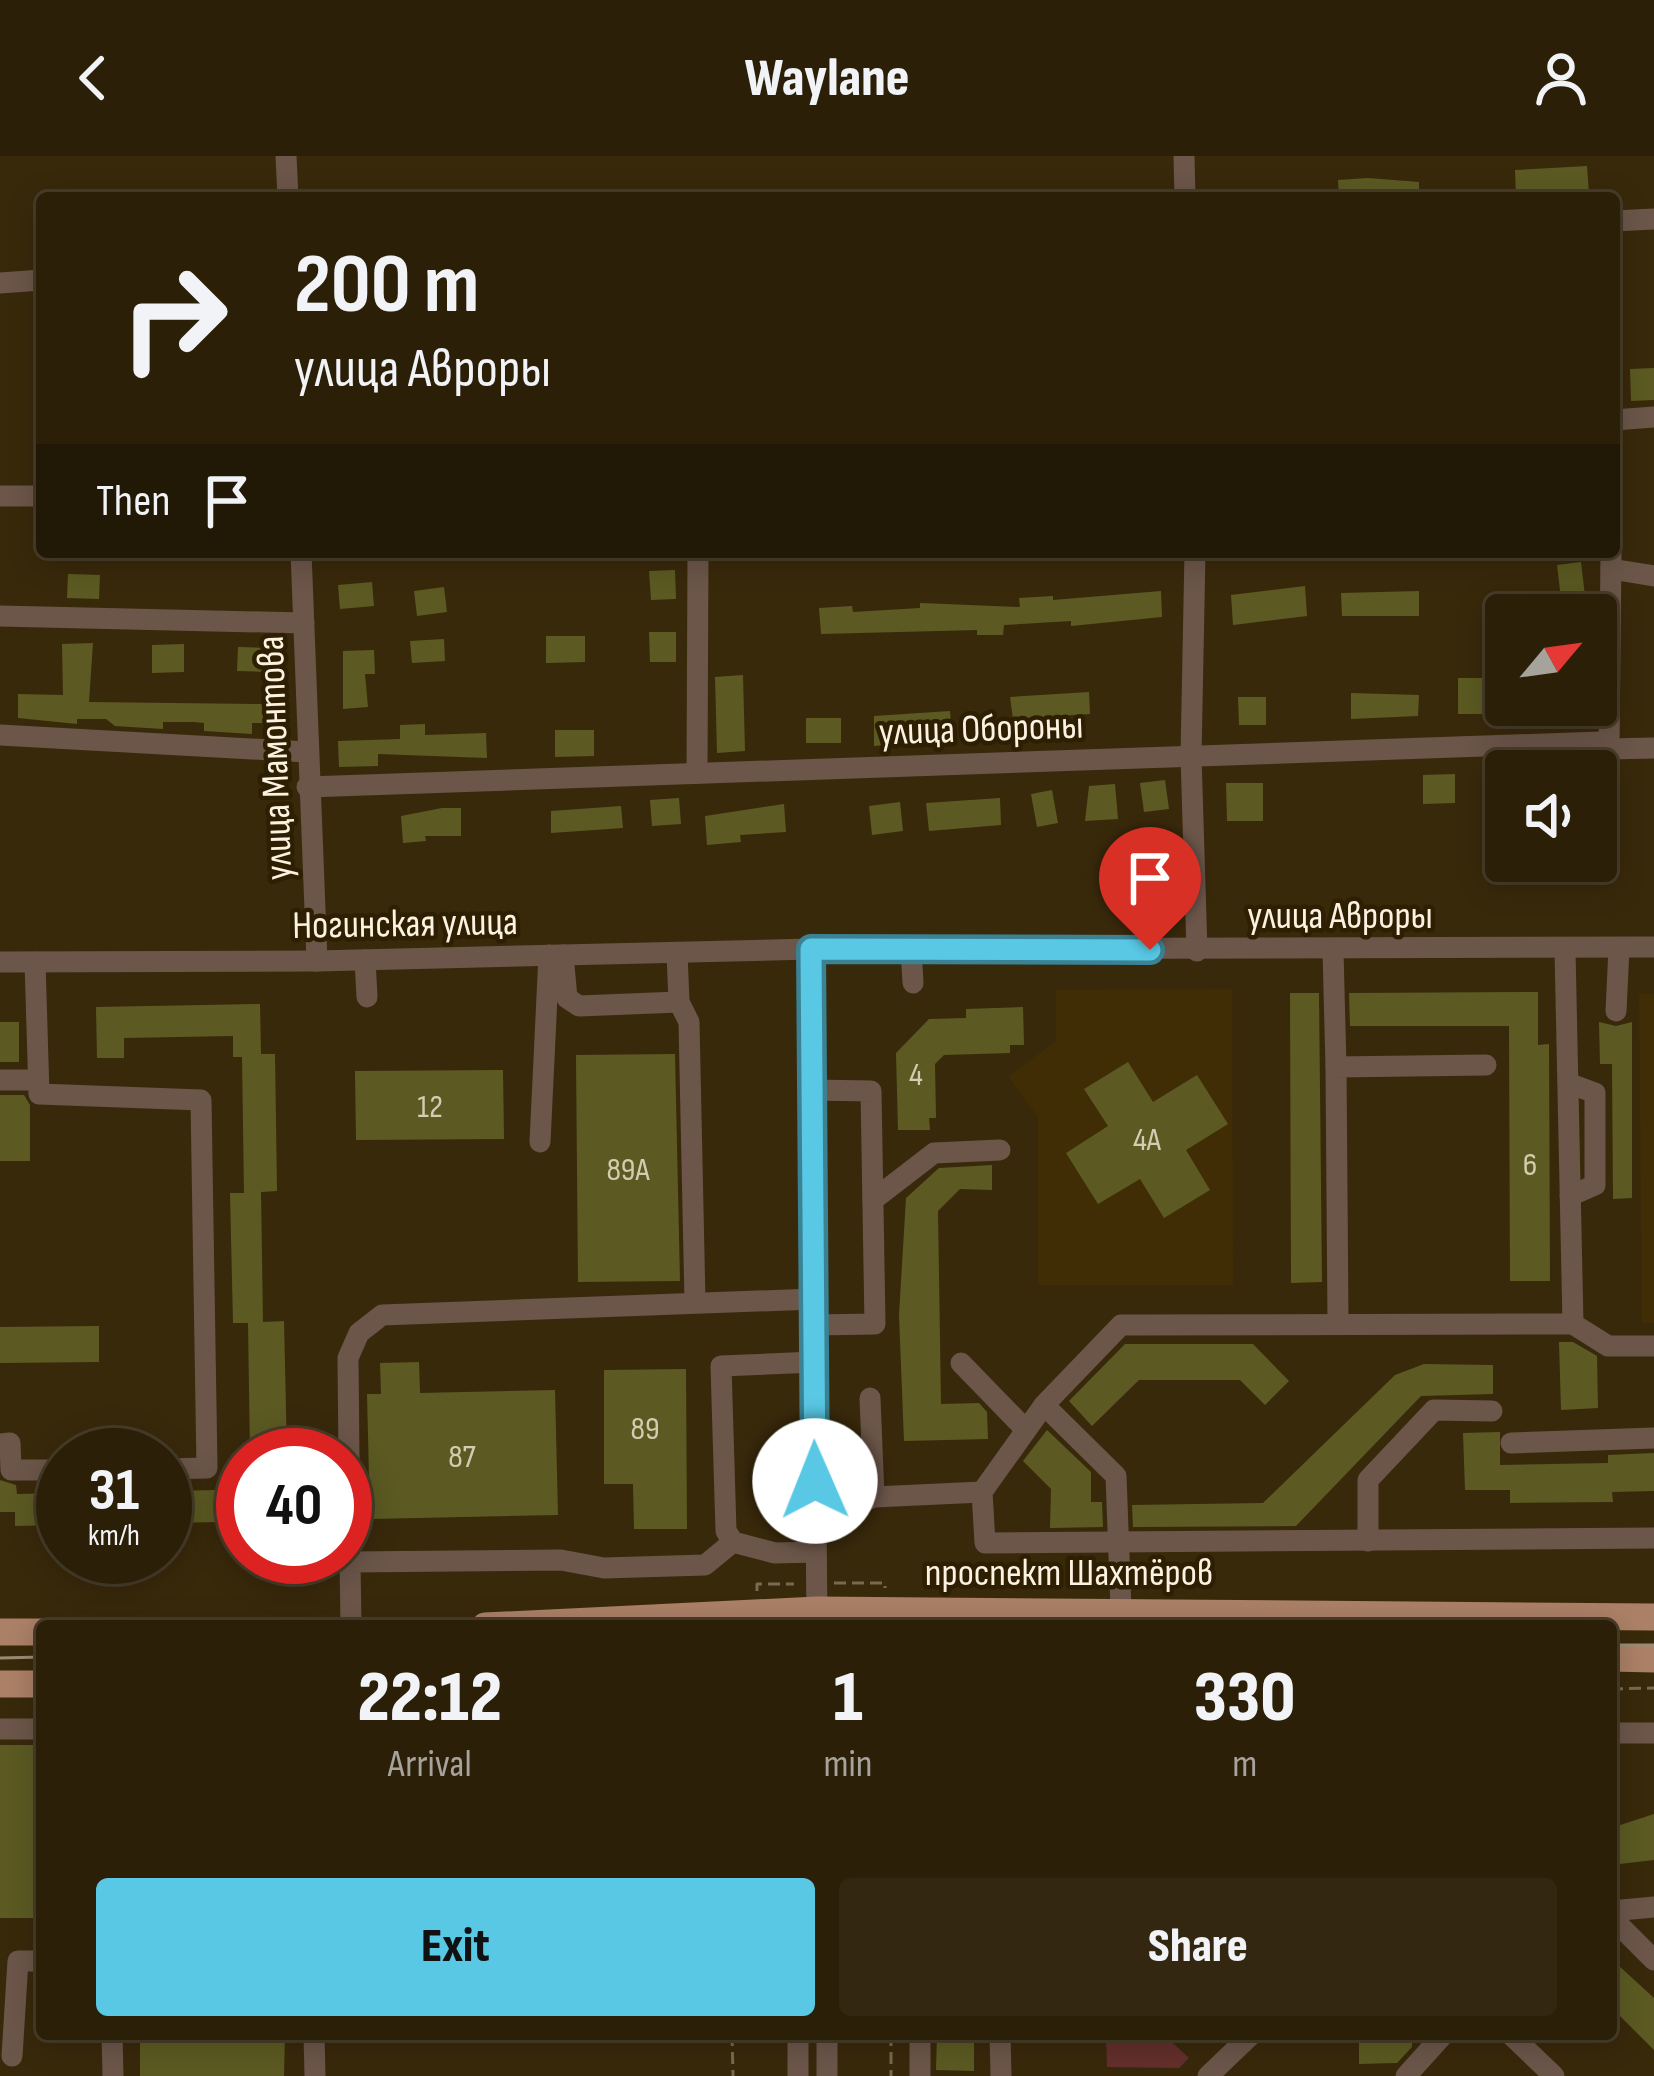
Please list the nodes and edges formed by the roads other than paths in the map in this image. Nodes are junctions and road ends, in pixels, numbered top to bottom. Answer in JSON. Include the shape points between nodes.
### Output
{"nodes":[{"id":1,"x":286,"y":156,"type":"edge"},
{"id":2,"x":1184,"y":156,"type":"edge"},
{"id":3,"x":288,"y":192,"type":"edge"},
{"id":4,"x":1185,"y":192,"type":"edge"},
{"id":5,"x":1654,"y":219,"type":"edge"},
{"id":6,"x":1620,"y":221,"type":"edge"},
{"id":7,"x":36,"y":280,"type":"edge"},
{"id":8,"x":0,"y":283,"type":"edge"},
{"id":9,"x":1654,"y":417,"type":"edge"},
{"id":10,"x":1620,"y":420,"type":"edge"},
{"id":11,"x":0,"y":496,"type":"edge"},
{"id":12,"x":36,"y":496,"type":"edge"},
{"id":13,"x":301,"y":558,"type":"edge"},
{"id":14,"x":698,"y":558,"type":"edge"},
{"id":15,"x":1194,"y":558,"type":"edge"},
{"id":16,"x":1611,"y":561,"type":"edge"},
{"id":17,"x":1654,"y":576,"type":"edge"},
{"id":18,"x":0,"y":616,"type":"edge"},
{"id":19,"x":304,"y":623,"type":"junction"},
{"id":20,"x":0,"y":735,"type":"edge"},
{"id":21,"x":1654,"y":748,"type":"edge"},
{"id":22,"x":1609,"y":749,"type":"junction"},
{"id":23,"x":307,"y":752,"type":"junction"},
{"id":24,"x":1192,"y":756,"type":"junction"},
{"id":25,"x":697,"y":773,"type":"junction"},
{"id":26,"x":307,"y":787,"type":"junction"},
{"id":27,"x":1654,"y":947,"type":"edge"},
{"id":28,"x":1619,"y":948,"type":"junction"},
{"id":29,"x":811,"y":949,"type":"junction"},
{"id":30,"x":911,"y":949,"type":"junction"},
{"id":31,"x":1333,"y":950,"type":"junction"},
{"id":32,"x":1565,"y":950,"type":"junction"},
{"id":33,"x":1197,"y":951,"type":"junction"},
{"id":34,"x":677,"y":953,"type":"junction"},
{"id":35,"x":556,"y":955,"type":"junction"},
{"id":36,"x":365,"y":960,"type":"junction"},
{"id":37,"x":317,"y":961,"type":"junction"},
{"id":38,"x":0,"y":962,"type":"edge"},
{"id":39,"x":35,"y":962,"type":"junction"},
{"id":40,"x":913,"y":983,"type":"dead end"},
{"id":41,"x":368,"y":997,"type":"dead end"},
{"id":42,"x":679,"y":1002,"type":"junction"},
{"id":43,"x":1616,"y":1011,"type":"dead end"},
{"id":44,"x":1486,"y":1065,"type":"dead end"},
{"id":45,"x":1336,"y":1067,"type":"junction"},
{"id":46,"x":0,"y":1080,"type":"edge"},
{"id":47,"x":38,"y":1080,"type":"junction"},
{"id":48,"x":1568,"y":1083,"type":"junction"},
{"id":49,"x":812,"y":1090,"type":"junction"},
{"id":50,"x":1595,"y":1137,"type":"junction"},
{"id":51,"x":1569,"y":1140,"type":"junction"},
{"id":52,"x":540,"y":1142,"type":"dead end"},
{"id":53,"x":1000,"y":1150,"type":"dead end"},
{"id":54,"x":1570,"y":1196,"type":"junction"},
{"id":55,"x":873,"y":1200,"type":"junction"},
{"id":56,"x":814,"y":1299,"type":"junction"},
{"id":57,"x":695,"y":1302,"type":"junction"},
{"id":58,"x":1338,"y":1322,"type":"junction"},
{"id":59,"x":1573,"y":1324,"type":"junction"},
{"id":60,"x":814,"y":1325,"type":"junction"},
{"id":61,"x":1654,"y":1346,"type":"edge"},
{"id":62,"x":814,"y":1362,"type":"junction"},
{"id":63,"x":961,"y":1364,"type":"dead end"},
{"id":64,"x":870,"y":1398,"type":"dead end"},
{"id":65,"x":1045,"y":1405,"type":"junction"},
{"id":66,"x":1492,"y":1411,"type":"dead end"},
{"id":67,"x":349,"y":1428,"type":"edge"},
{"id":68,"x":1026,"y":1430,"type":"junction"},
{"id":69,"x":1654,"y":1438,"type":"edge"},
{"id":70,"x":1510,"y":1443,"type":"dead end"},
{"id":71,"x":0,"y":1444,"type":"edge"},
{"id":72,"x":192,"y":1468,"type":"edge"},
{"id":73,"x":36,"y":1470,"type":"edge"},
{"id":74,"x":982,"y":1492,"type":"junction"},
{"id":75,"x":874,"y":1498,"type":"junction"},
{"id":76,"x":816,"y":1521,"type":"junction"},
{"id":77,"x":1654,"y":1538,"type":"edge"},
{"id":78,"x":1368,"y":1541,"type":"junction"},
{"id":79,"x":734,"y":1542,"type":"junction"},
{"id":80,"x":1122,"y":1544,"type":"junction"},
{"id":81,"x":816,"y":1552,"type":"junction"},
{"id":82,"x":372,"y":1562,"type":"edge"},
{"id":83,"x":350,"y":1584,"type":"edge"},
{"id":84,"x":1121,"y":1609,"type":"junction"},
{"id":85,"x":1654,"y":1617,"type":"edge"},
{"id":86,"x":817,"y":1618,"type":"edge"},
{"id":87,"x":351,"y":1620,"type":"edge"},
{"id":88,"x":734,"y":1620,"type":"edge"},
{"id":89,"x":36,"y":1631,"type":"edge"},
{"id":90,"x":0,"y":1632,"type":"edge"},
{"id":91,"x":1617,"y":1658,"type":"edge"},
{"id":92,"x":1654,"y":1659,"type":"edge"},
{"id":93,"x":0,"y":1684,"type":"edge"},
{"id":94,"x":36,"y":1684,"type":"edge"},
{"id":95,"x":0,"y":1729,"type":"edge"},
{"id":96,"x":36,"y":1729,"type":"edge"},
{"id":97,"x":1617,"y":1733,"type":"edge"},
{"id":98,"x":1654,"y":1733,"type":"edge"},
{"id":99,"x":1654,"y":1907,"type":"edge"},
{"id":100,"x":1617,"y":1913,"type":"edge"},
{"id":101,"x":1617,"y":1920,"type":"edge"},
{"id":102,"x":1654,"y":1960,"type":"edge"},
{"id":103,"x":36,"y":1961,"type":"edge"},
{"id":104,"x":112,"y":2040,"type":"edge"},
{"id":105,"x":314,"y":2040,"type":"edge"},
{"id":106,"x":798,"y":2040,"type":"edge"},
{"id":107,"x":827,"y":2040,"type":"edge"},
{"id":108,"x":920,"y":2040,"type":"edge"},
{"id":109,"x":1000,"y":2040,"type":"edge"},
{"id":110,"x":1246,"y":2040,"type":"edge"},
{"id":111,"x":1439,"y":2040,"type":"edge"},
{"id":112,"x":1516,"y":2040,"type":"edge"},
{"id":113,"x":12,"y":2056,"type":"dead end"},
{"id":114,"x":113,"y":2076,"type":"edge"},
{"id":115,"x":315,"y":2076,"type":"edge"},
{"id":116,"x":798,"y":2076,"type":"edge"},
{"id":117,"x":827,"y":2076,"type":"edge"},
{"id":118,"x":920,"y":2076,"type":"edge"},
{"id":119,"x":1001,"y":2076,"type":"edge"},
{"id":120,"x":1208,"y":2076,"type":"edge"},
{"id":121,"x":1406,"y":2076,"type":"edge"},
{"id":122,"x":1554,"y":2076,"type":"edge"}],
"edges":[{"from":1,"to":3,"type":"street"},
{"from":2,"to":4,"type":"street"},
{"from":5,"to":6,"type":"street"},
{"from":7,"to":8,"type":"street"},
{"from":9,"to":10,"type":"street"},
{"from":11,"to":12,"type":"street"},
{"from":13,"to":19,"type":"street","name":"улица Мамонтова"},
{"from":14,"to":25,"type":"street"},
{"from":15,"to":24,"type":"street"},
{"from":16,"to":17,"type":"street"},
{"from":16,"to":22,"type":"street"},
{"from":18,"to":19,"type":"street"},
{"from":19,"to":23,"type":"street","name":"улица Мамонтова"},
{"from":20,"to":23,"type":"street"},
{"from":21,"to":22,"type":"street","name":"улица Обороны"},
{"from":22,"to":24,"type":"street","name":"улица Обороны","via":[[1601,742]]},
{"from":23,"to":26,"type":"street","name":"улица Мамонтова"},
{"from":24,"to":25,"type":"street","name":"улица Обороны"},
{"from":24,"to":33,"type":"street"},
{"from":25,"to":26,"type":"street","name":"улица Обороны"},
{"from":26,"to":37,"type":"street","name":"улица Мамонтова"},
{"from":27,"to":28,"type":"street","name":"улица Авроры"},
{"from":28,"to":32,"type":"street","name":"улица Авроры"},
{"from":28,"to":43,"type":"street"},
{"from":29,"to":30,"type":"street","name":"улица Авроры"},
{"from":29,"to":34,"type":"street","name":"Ногинская улица"},
{"from":29,"to":49,"type":"street"},
{"from":30,"to":33,"type":"street","name":"улица Авроры"},
{"from":30,"to":40,"type":"street"},
{"from":31,"to":32,"type":"street","name":"улица Авроры"},
{"from":31,"to":33,"type":"street","name":"улица Авроры"},
{"from":31,"to":45,"type":"street"},
{"from":32,"to":48,"type":"street"},
{"from":34,"to":35,"type":"street","name":"Ногинская улица"},
{"from":34,"to":42,"type":"street"},
{"from":35,"to":36,"type":"street","name":"Ногинская улица"},
{"from":35,"to":42,"type":"street","via":[[568,998],[578,1006]]},
{"from":35,"to":52,"type":"street"},
{"from":36,"to":37,"type":"street","name":"Ногинская улица"},
{"from":36,"to":41,"type":"street"},
{"from":37,"to":39,"type":"street","name":"Ногинская улица"},
{"from":38,"to":39,"type":"street","name":"Ногинская улица"},
{"from":39,"to":47,"type":"street"},
{"from":42,"to":57,"type":"street","via":[[689,1022]]},
{"from":44,"to":45,"type":"street"},
{"from":45,"to":58,"type":"street"},
{"from":46,"to":47,"type":"street"},
{"from":47,"to":72,"type":"street","via":[[40,1094],[201,1100],[207,1468]]},
{"from":48,"to":50,"type":"street","via":[[1595,1093]]},
{"from":48,"to":51,"type":"street"},
{"from":49,"to":55,"type":"street","via":[[871,1091]]},
{"from":49,"to":56,"type":"street"},
{"from":50,"to":51,"type":"street"},
{"from":50,"to":54,"type":"street","via":[[1595,1185]]},
{"from":51,"to":54,"type":"street"},
{"from":53,"to":55,"type":"street","via":[[934,1153]]},
{"from":54,"to":59,"type":"street"},
{"from":55,"to":60,"type":"street","via":[[875,1324]]},
{"from":56,"to":57,"type":"street"},
{"from":56,"to":60,"type":"street"},
{"from":57,"to":67,"type":"street","via":[[382,1315],[359,1333],[348,1358]]},
{"from":58,"to":59,"type":"street"},
{"from":58,"to":65,"type":"street","via":[[1120,1325]]},
{"from":59,"to":61,"type":"street","via":[[1609,1346]]},
{"from":60,"to":62,"type":"street"},
{"from":62,"to":76,"type":"street"},
{"from":62,"to":79,"type":"street","via":[[721,1366],[726,1531]]},
{"from":63,"to":68,"type":"street"},
{"from":64,"to":75,"type":"street"},
{"from":65,"to":68,"type":"street"},
{"from":65,"to":80,"type":"street","via":[[1116,1476]]},
{"from":66,"to":78,"type":"street","via":[[1434,1410],[1368,1480]]},
{"from":68,"to":74,"type":"street"},
{"from":69,"to":70,"type":"street"},
{"from":71,"to":73,"type":"street","via":[[10,1443],[11,1470]]},
{"from":74,"to":75,"type":"street"},
{"from":74,"to":80,"type":"street","via":[[985,1543]]},
{"from":75,"to":76,"type":"street"},
{"from":76,"to":81,"type":"street"},
{"from":77,"to":78,"type":"street"},
{"from":78,"to":80,"type":"street"},
{"from":79,"to":81,"type":"street"},
{"from":79,"to":82,"type":"street","via":[[705,1565]]},
{"from":80,"to":84,"type":"street"},
{"from":81,"to":86,"type":"street"},
{"from":83,"to":87,"type":"street"},
{"from":84,"to":85,"type":"main road","name":"проспект Шахтёров"},
{"from":84,"to":86,"type":"main road","name":"проспект Шахтёров"},
{"from":86,"to":88,"type":"main road","name":"проспект Шахтёров"},
{"from":89,"to":90,"type":"main road"},
{"from":91,"to":92,"type":"main road"},
{"from":93,"to":94,"type":"main road"},
{"from":95,"to":96,"type":"street"},
{"from":97,"to":98,"type":"street"},
{"from":99,"to":100,"type":"street"},
{"from":101,"to":102,"type":"street"},
{"from":103,"to":113,"type":"street","via":[[18,1961]]},
{"from":104,"to":114,"type":"street"},
{"from":105,"to":115,"type":"street"},
{"from":106,"to":116,"type":"street"},
{"from":107,"to":117,"type":"street"},
{"from":108,"to":118,"type":"street"},
{"from":109,"to":119,"type":"street"},
{"from":110,"to":120,"type":"street"},
{"from":111,"to":121,"type":"street"},
{"from":112,"to":122,"type":"street"}]}
